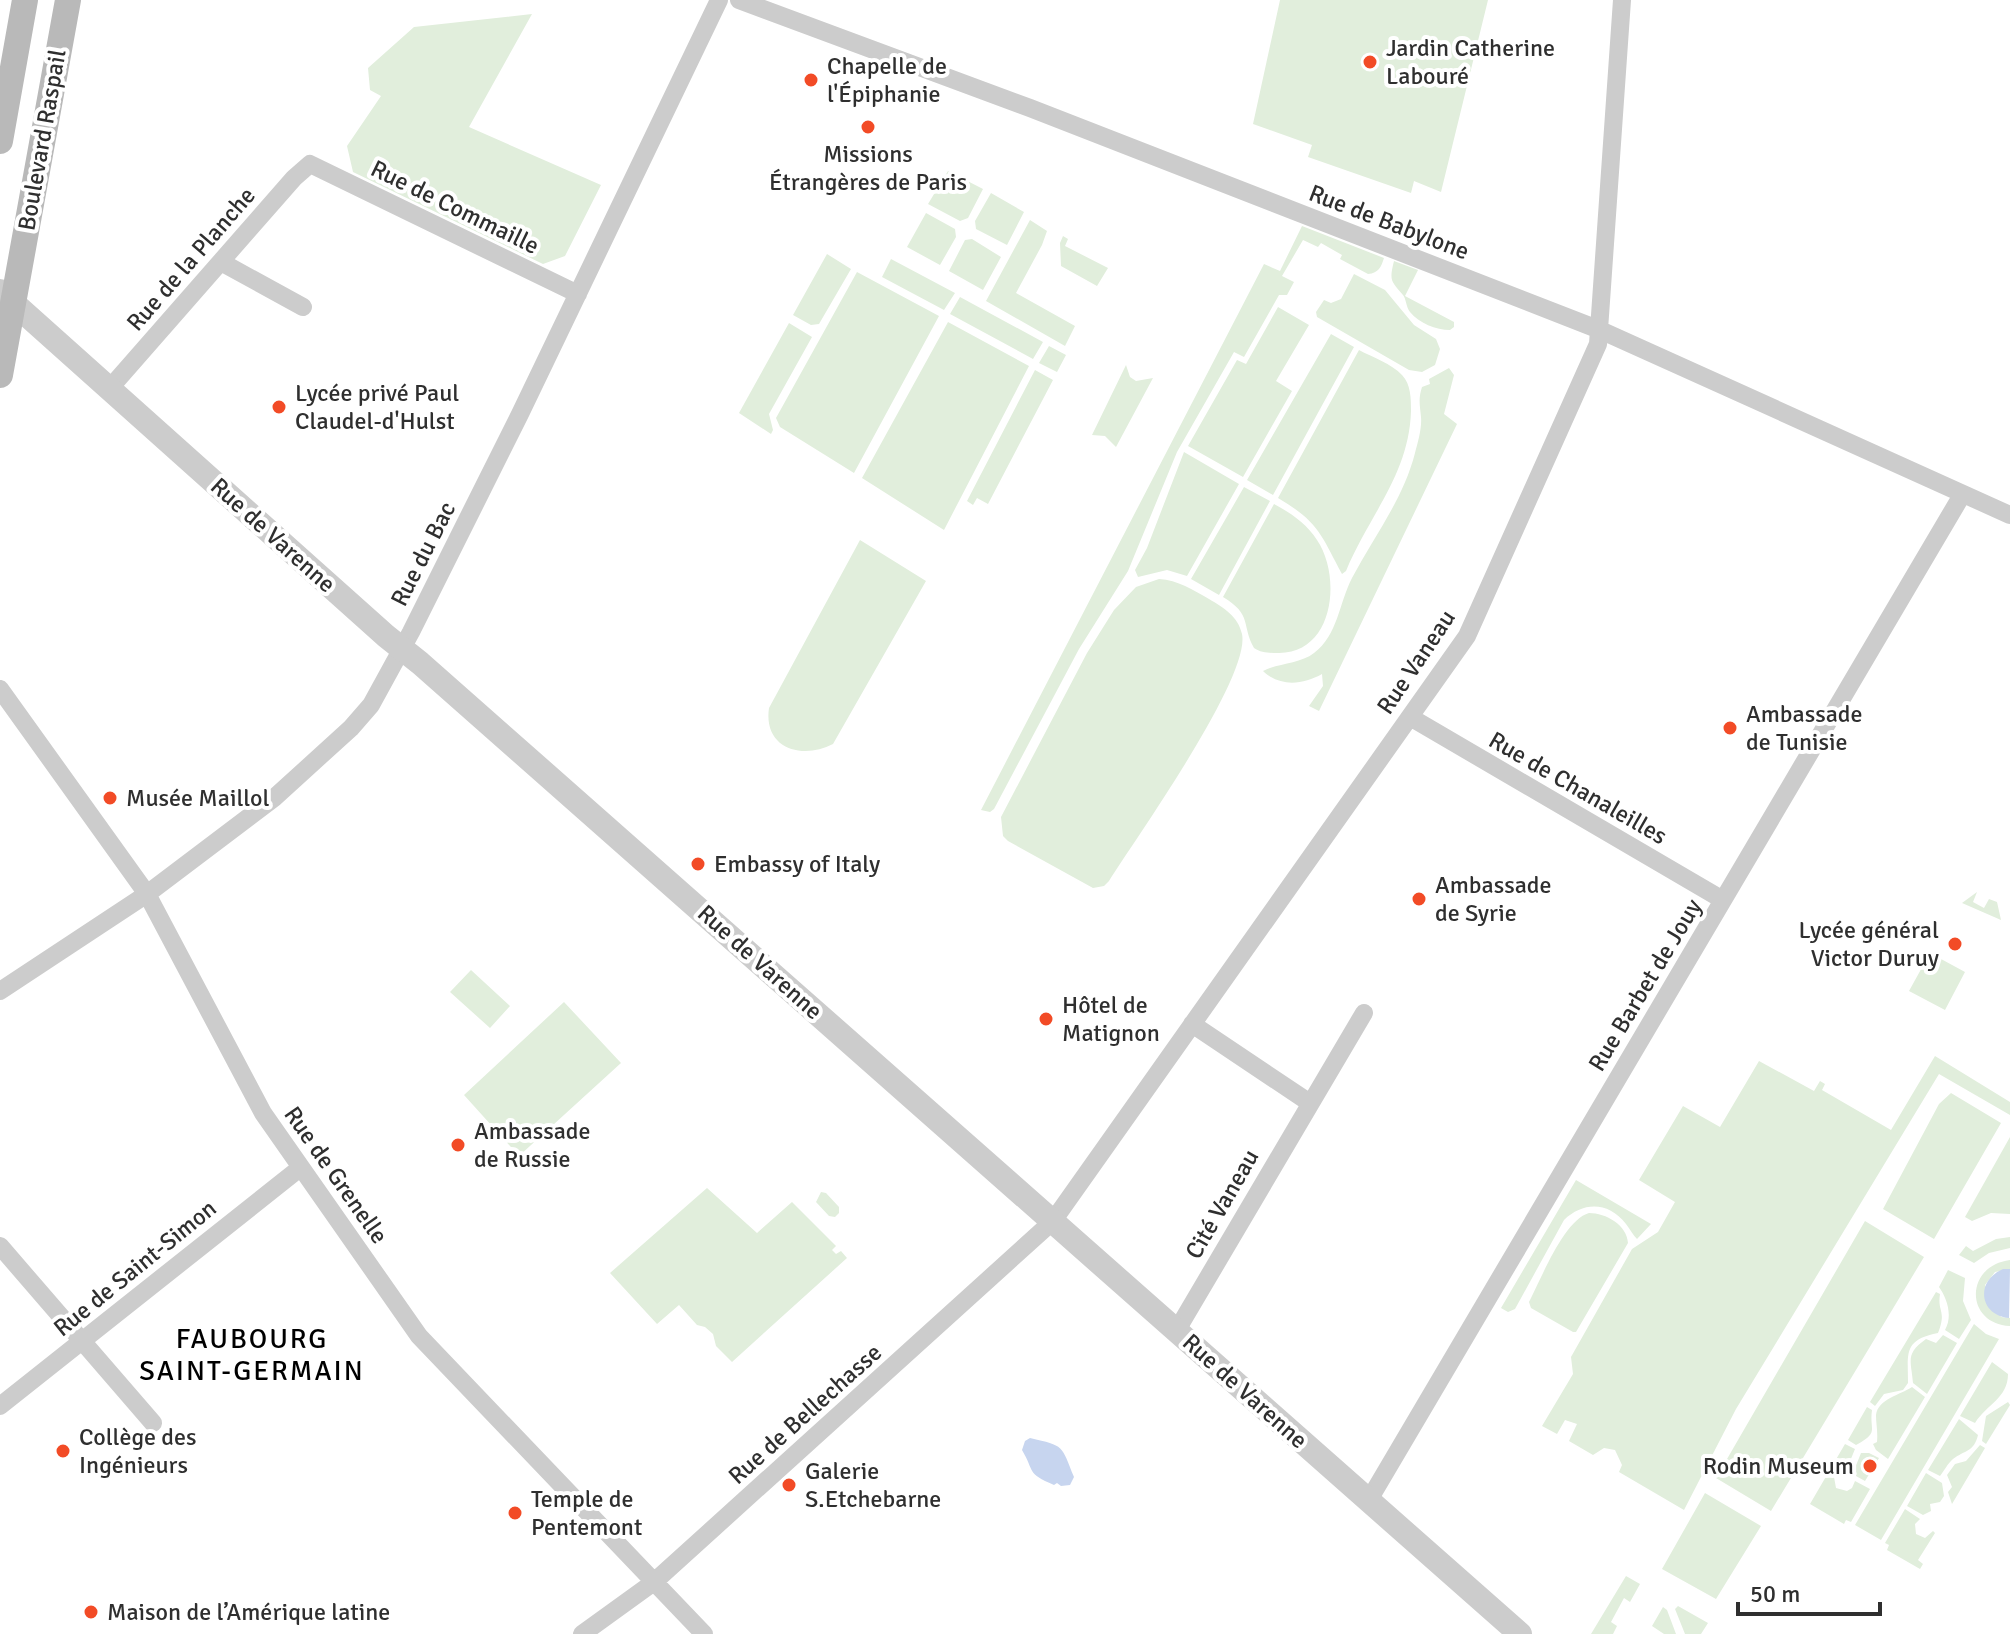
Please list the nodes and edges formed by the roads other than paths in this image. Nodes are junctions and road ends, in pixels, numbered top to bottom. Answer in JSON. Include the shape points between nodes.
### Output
{"nodes":[{"id":1,"x":25,"y":0,"type":"edge"},
{"id":2,"x":68,"y":0,"type":"edge"},
{"id":3,"x":719,"y":0,"type":"edge"},
{"id":4,"x":739,"y":0,"type":"edge"},
{"id":5,"x":1622,"y":0,"type":"edge"},
{"id":6,"x":0,"y":141,"type":"edge"},
{"id":7,"x":310,"y":164,"type":"joint"},
{"id":8,"x":221,"y":262,"type":"junction"},
{"id":9,"x":578,"y":294,"type":"junction"},
{"id":10,"x":6,"y":296,"type":"edge"},
{"id":11,"x":303,"y":307,"type":"dead end"},
{"id":12,"x":1600,"y":330,"type":"junction"},
{"id":13,"x":0,"y":375,"type":"edge"},
{"id":14,"x":110,"y":388,"type":"junction"},
{"id":15,"x":1962,"y":495,"type":"junction"},
{"id":16,"x":2010,"y":515,"type":"edge"},
{"id":17,"x":402,"y":649,"type":"junction"},
{"id":18,"x":0,"y":689,"type":"edge"},
{"id":19,"x":1410,"y":717,"type":"junction"},
{"id":20,"x":147,"y":894,"type":"junction"},
{"id":21,"x":1723,"y":900,"type":"junction"},
{"id":22,"x":0,"y":991,"type":"edge"},
{"id":23,"x":1364,"y":1013,"type":"dead end"},
{"id":24,"x":1192,"y":1024,"type":"junction"},
{"id":25,"x":1310,"y":1103,"type":"junction"},
{"id":26,"x":300,"y":1168,"type":"junction"},
{"id":27,"x":1053,"y":1221,"type":"junction"},
{"id":28,"x":0,"y":1246,"type":"edge"},
{"id":29,"x":1177,"y":1330,"type":"junction"},
{"id":30,"x":82,"y":1341,"type":"junction"},
{"id":31,"x":0,"y":1406,"type":"edge"},
{"id":32,"x":153,"y":1423,"type":"dead end"},
{"id":33,"x":1369,"y":1500,"type":"junction"},
{"id":34,"x":654,"y":1582,"type":"junction"},
{"id":35,"x":582,"y":1634,"type":"edge"},
{"id":36,"x":704,"y":1634,"type":"edge"},
{"id":37,"x":1520,"y":1634,"type":"edge"}],
"edges":[{"from":1,"to":6,"type":"main road","name":"Boulevard Raspail"},
{"from":2,"to":10,"type":"main road","name":"Boulevard Raspail"},
{"from":3,"to":9,"type":"street","name":"Rue du Bac"},
{"from":4,"to":12,"type":"street","name":"Rue de Babylone"},
{"from":5,"to":12,"type":"street","name":"Rue Vaneau"},
{"from":7,"to":8,"type":"street","name":"Rue de la Planche"},
{"from":7,"to":9,"type":"street","name":"Rue de Commaille"},
{"from":8,"to":11,"type":"street"},
{"from":8,"to":14,"type":"street","name":"Rue de la Planche"},
{"from":9,"to":17,"type":"street","name":"Rue du Bac"},
{"from":10,"to":13,"type":"main road","name":"Boulevard Raspail"},
{"from":10,"to":14,"type":"street","name":"Rue de Varenne"},
{"from":12,"to":15,"type":"street","name":"Rue de Babylone"},
{"from":12,"to":19,"type":"street","name":"Rue Vaneau","via":[[1597,348],[1467,636]]},
{"from":14,"to":17,"type":"street","name":"Rue de Varenne"},
{"from":15,"to":16,"type":"street","name":"Rue de Babylone"},
{"from":15,"to":21,"type":"street","name":"Rue Barbet de Jouy"},
{"from":17,"to":20,"type":"street","name":"Rue du Bac","via":[[371,705],[351,728],[274,798]]},
{"from":17,"to":27,"type":"street","name":"Rue de Varenne"},
{"from":18,"to":20,"type":"street","name":"Rue de Grenelle"},
{"from":19,"to":21,"type":"street","name":"Rue de Chanaleilles"},
{"from":19,"to":24,"type":"street","name":"Rue Vaneau"},
{"from":20,"to":22,"type":"street","name":"Rue du Bac"},
{"from":20,"to":26,"type":"street","name":"Rue de Grenelle","via":[[263,1113]]},
{"from":21,"to":33,"type":"street","name":"Rue Barbet de Jouy"},
{"from":23,"to":25,"type":"street","name":"Cité Vaneau"},
{"from":24,"to":25,"type":"street"},
{"from":24,"to":27,"type":"street","name":"Rue Vaneau"},
{"from":25,"to":29,"type":"street","name":"Cité Vaneau"},
{"from":26,"to":30,"type":"street","name":"Rue de Saint-Simon"},
{"from":26,"to":34,"type":"street","name":"Rue de Grenelle","via":[[419,1336]]},
{"from":27,"to":29,"type":"street","name":"Rue de Varenne"},
{"from":27,"to":34,"type":"street","name":"Rue de Bellechasse"},
{"from":28,"to":30,"type":"street"},
{"from":29,"to":33,"type":"street","name":"Rue de Varenne"},
{"from":30,"to":31,"type":"street","name":"Rue de Saint-Simon"},
{"from":30,"to":32,"type":"street"},
{"from":33,"to":37,"type":"street","name":"Rue de Varenne"},
{"from":34,"to":35,"type":"street","name":"Rue de Bellechasse"},
{"from":34,"to":36,"type":"street","name":"Rue de Grenelle"}]}
